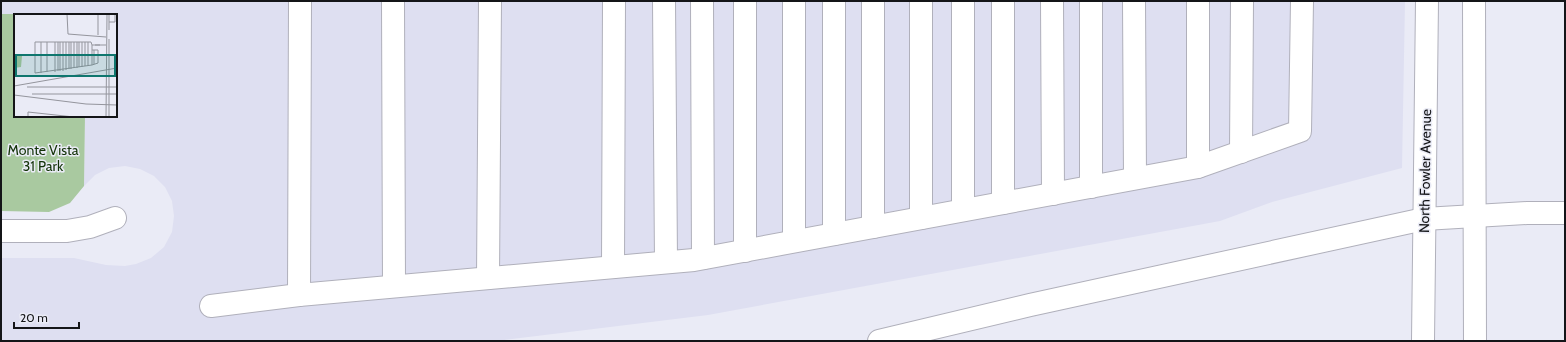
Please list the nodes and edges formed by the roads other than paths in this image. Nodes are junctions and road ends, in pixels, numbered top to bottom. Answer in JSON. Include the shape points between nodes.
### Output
{"nodes":[{"id":1,"x":300,"y":1,"type":"edge"},
{"id":2,"x":393,"y":1,"type":"edge"},
{"id":3,"x":490,"y":1,"type":"edge"},
{"id":4,"x":614,"y":1,"type":"edge"},
{"id":5,"x":664,"y":1,"type":"edge"},
{"id":6,"x":702,"y":1,"type":"edge"},
{"id":7,"x":745,"y":1,"type":"edge"},
{"id":8,"x":794,"y":1,"type":"edge"},
{"id":9,"x":834,"y":1,"type":"edge"},
{"id":10,"x":873,"y":1,"type":"edge"},
{"id":11,"x":921,"y":1,"type":"edge"},
{"id":12,"x":963,"y":1,"type":"edge"},
{"id":13,"x":1003,"y":1,"type":"edge"},
{"id":14,"x":1052,"y":1,"type":"edge"},
{"id":15,"x":1091,"y":1,"type":"edge"},
{"id":16,"x":1134,"y":1,"type":"edge"},
{"id":17,"x":1198,"y":1,"type":"edge"},
{"id":18,"x":1242,"y":1,"type":"edge"},
{"id":19,"x":1302,"y":1,"type":"edge"},
{"id":20,"x":1427,"y":1,"type":"edge"},
{"id":21,"x":1463,"y":1,"type":"edge"},
{"id":22,"x":1474,"y":1,"type":"edge"},
{"id":23,"x":1474,"y":57,"type":"junction"},
{"id":24,"x":1241,"y":152,"type":"junction"},
{"id":25,"x":1198,"y":167,"type":"junction"},
{"id":26,"x":1135,"y":178,"type":"junction"},
{"id":27,"x":1091,"y":187,"type":"junction"},
{"id":28,"x":1053,"y":194,"type":"junction"},
{"id":29,"x":1002,"y":203,"type":"junction"},
{"id":30,"x":962,"y":210,"type":"junction"},
{"id":31,"x":1565,"y":213,"type":"edge"},
{"id":32,"x":1475,"y":217,"type":"junction"},
{"id":33,"x":116,"y":218,"type":"dead end"},
{"id":34,"x":921,"y":218,"type":"junction"},
{"id":35,"x":1424,"y":219,"type":"junction"},
{"id":36,"x":873,"y":227,"type":"junction"},
{"id":37,"x":1,"y":231,"type":"edge"},
{"id":38,"x":834,"y":234,"type":"junction"},
{"id":39,"x":794,"y":242,"type":"junction"},
{"id":40,"x":745,"y":250,"type":"junction"},
{"id":41,"x":703,"y":258,"type":"junction"},
{"id":42,"x":666,"y":262,"type":"junction"},
{"id":43,"x":613,"y":267,"type":"junction"},
{"id":44,"x":488,"y":278,"type":"junction"},
{"id":45,"x":394,"y":286,"type":"junction"},
{"id":46,"x":299,"y":295,"type":"junction"},
{"id":47,"x":211,"y":306,"type":"dead end"},
{"id":48,"x":879,"y":341,"type":"edge"},
{"id":49,"x":1423,"y":341,"type":"edge"},
{"id":50,"x":1475,"y":341,"type":"edge"}],
"edges":[{"from":1,"to":46,"type":"main road"},
{"from":2,"to":45,"type":"main road"},
{"from":3,"to":44,"type":"main road"},
{"from":4,"to":43,"type":"main road"},
{"from":5,"to":42,"type":"main road"},
{"from":6,"to":41,"type":"main road"},
{"from":7,"to":40,"type":"main road"},
{"from":8,"to":39,"type":"main road"},
{"from":9,"to":38,"type":"main road"},
{"from":10,"to":36,"type":"main road"},
{"from":11,"to":34,"type":"main road"},
{"from":12,"to":30,"type":"main road"},
{"from":13,"to":29,"type":"main road"},
{"from":14,"to":28,"type":"main road"},
{"from":15,"to":27,"type":"main road"},
{"from":16,"to":26,"type":"main road"},
{"from":17,"to":25,"type":"main road"},
{"from":18,"to":24,"type":"main road"},
{"from":19,"to":24,"type":"main road","via":[[1300,132]]},
{"from":20,"to":35,"type":"main road","name":"North Fowler Avenue"},
{"from":21,"to":23,"type":"main road"},
{"from":22,"to":23,"type":"main road"},
{"from":23,"to":32,"type":"main road"},
{"from":24,"to":25,"type":"main road"},
{"from":25,"to":26,"type":"main road"},
{"from":26,"to":27,"type":"main road"},
{"from":27,"to":28,"type":"main road"},
{"from":28,"to":29,"type":"main road"},
{"from":29,"to":30,"type":"main road"},
{"from":30,"to":34,"type":"main road"},
{"from":31,"to":32,"type":"main road"},
{"from":32,"to":35,"type":"main road"},
{"from":32,"to":50,"type":"main road"},
{"from":33,"to":37,"type":"main road","via":[[90,227],[67,231]]},
{"from":34,"to":36,"type":"main road"},
{"from":35,"to":48,"type":"main road","via":[[1030,305]]},
{"from":35,"to":49,"type":"main road","name":"North Fowler Avenue"},
{"from":36,"to":38,"type":"main road"},
{"from":38,"to":39,"type":"main road"},
{"from":39,"to":40,"type":"main road"},
{"from":40,"to":41,"type":"main road"},
{"from":41,"to":42,"type":"main road"},
{"from":42,"to":43,"type":"main road"},
{"from":43,"to":44,"type":"main road"},
{"from":44,"to":45,"type":"main road"},
{"from":45,"to":46,"type":"main road"},
{"from":46,"to":47,"type":"main road"}]}
